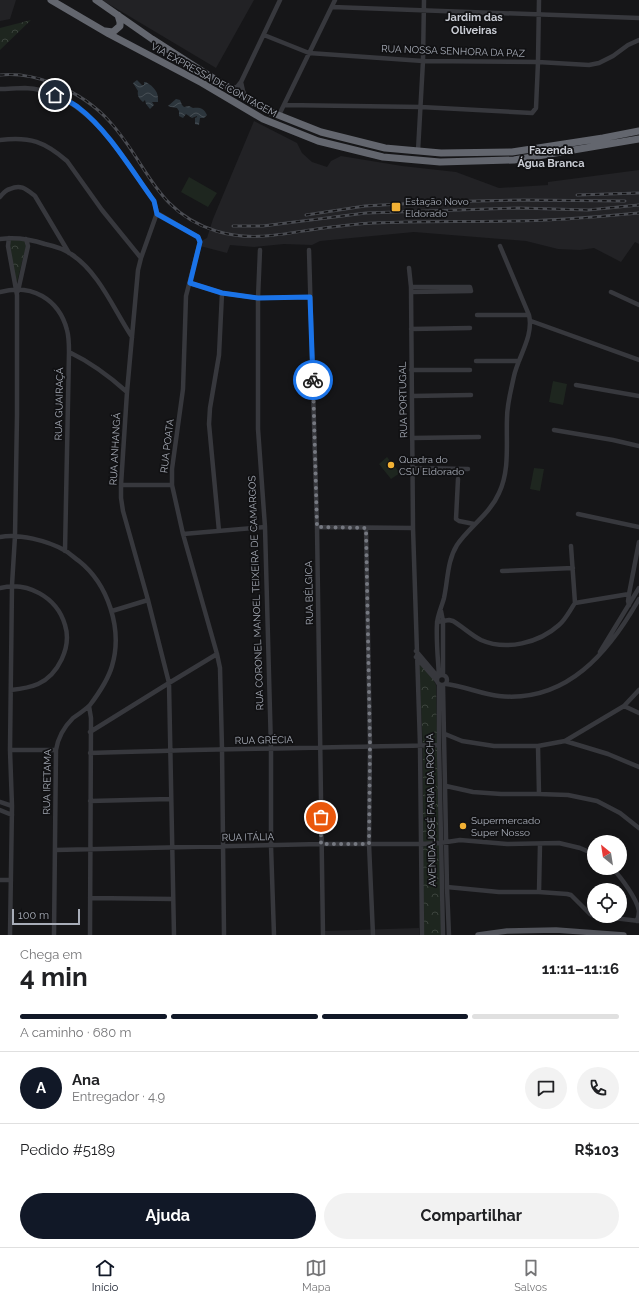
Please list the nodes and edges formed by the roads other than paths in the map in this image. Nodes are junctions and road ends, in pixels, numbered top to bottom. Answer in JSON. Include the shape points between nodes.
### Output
{"nodes":[{"id":1,"x":51,"y":0,"type":"edge"},
{"id":2,"x":96,"y":0,"type":"edge"},
{"id":3,"x":279,"y":0,"type":"edge"},
{"id":4,"x":335,"y":0,"type":"edge"},
{"id":5,"x":424,"y":0,"type":"edge"},
{"id":6,"x":539,"y":0,"type":"edge"},
{"id":7,"x":332,"y":7,"type":"junction"},
{"id":8,"x":424,"y":10,"type":"junction"},
{"id":9,"x":539,"y":14,"type":"junction"},
{"id":10,"x":118,"y":15,"type":"junction"},
{"id":11,"x":639,"y":18,"type":"edge"},
{"id":12,"x":103,"y":30,"type":"junction"},
{"id":13,"x":264,"y":35,"type":"junction"},
{"id":14,"x":639,"y":40,"type":"edge"},
{"id":15,"x":309,"y":53,"type":"junction"},
{"id":16,"x":423,"y":61,"type":"junction"},
{"id":17,"x":538,"y":62,"type":"junction"},
{"id":18,"x":241,"y":82,"type":"junction"},
{"id":19,"x":230,"y":88,"type":"junction"},
{"id":20,"x":0,"y":89,"type":"edge"},
{"id":21,"x":247,"y":98,"type":"junction"},
{"id":22,"x":284,"y":105,"type":"junction"},
{"id":23,"x":421,"y":108,"type":"junction"},
{"id":24,"x":279,"y":115,"type":"junction"},
{"id":25,"x":639,"y":131,"type":"edge"},
{"id":26,"x":639,"y":139,"type":"edge"},
{"id":27,"x":0,"y":140,"type":"edge"},
{"id":28,"x":418,"y":151,"type":"junction"},
{"id":29,"x":0,"y":197,"type":"edge"},
{"id":30,"x":157,"y":214,"type":"junction"},
{"id":31,"x":9,"y":238,"type":"junction"},
{"id":32,"x":0,"y":239,"type":"edge"},
{"id":33,"x":26,"y":239,"type":"junction"},
{"id":34,"x":500,"y":246,"type":"dead end"},
{"id":35,"x":260,"y":250,"type":"dead end"},
{"id":36,"x":310,"y":250,"type":"dead end"},
{"id":37,"x":69,"y":253,"type":"junction"},
{"id":38,"x":141,"y":258,"type":"junction"},
{"id":39,"x":409,"y":268,"type":"dead end"},
{"id":40,"x":190,"y":283,"type":"junction"},
{"id":41,"x":17,"y":288,"type":"junction"},
{"id":42,"x":411,"y":290,"type":"junction"},
{"id":43,"x":0,"y":292,"type":"edge"},
{"id":44,"x":611,"y":292,"type":"dead end"},
{"id":45,"x":222,"y":293,"type":"junction"},
{"id":46,"x":310,"y":297,"type":"junction"},
{"id":47,"x":258,"y":298,"type":"junction"},
{"id":48,"x":639,"y":306,"type":"edge"},
{"id":49,"x":477,"y":315,"type":"dead end"},
{"id":50,"x":529,"y":315,"type":"junction"},
{"id":51,"x":531,"y":321,"type":"junction"},
{"id":52,"x":470,"y":328,"type":"dead end"},
{"id":53,"x":411,"y":329,"type":"junction"},
{"id":54,"x":132,"y":337,"type":"junction"},
{"id":55,"x":70,"y":352,"type":"junction"},
{"id":56,"x":639,"y":360,"type":"edge"},
{"id":57,"x":476,"y":361,"type":"dead end"},
{"id":58,"x":519,"y":361,"type":"junction"},
{"id":59,"x":411,"y":370,"type":"junction"},
{"id":60,"x":470,"y":370,"type":"dead end"},
{"id":61,"x":576,"y":385,"type":"dead end"},
{"id":62,"x":127,"y":392,"type":"junction"},
{"id":63,"x":471,"y":394,"type":"dead end"},
{"id":64,"x":412,"y":396,"type":"junction"},
{"id":65,"x":639,"y":396,"type":"edge"},
{"id":66,"x":554,"y":430,"type":"dead end"},
{"id":67,"x":479,"y":437,"type":"dead end"},
{"id":68,"x":412,"y":438,"type":"junction"},
{"id":69,"x":639,"y":446,"type":"edge"},
{"id":70,"x":412,"y":468,"type":"junction"},
{"id":71,"x":468,"y":469,"type":"dead end"},
{"id":72,"x":458,"y":479,"type":"dead end"},
{"id":73,"x":121,"y":485,"type":"junction"},
{"id":74,"x":172,"y":485,"type":"junction"},
{"id":75,"x":578,"y":514,"type":"dead end"},
{"id":76,"x":474,"y":524,"type":"junction"},
{"id":77,"x":264,"y":527,"type":"junction"},
{"id":78,"x":317,"y":527,"type":"junction"},
{"id":79,"x":639,"y":527,"type":"edge"},
{"id":80,"x":366,"y":528,"type":"junction"},
{"id":81,"x":413,"y":528,"type":"junction"},
{"id":82,"x":219,"y":531,"type":"junction"},
{"id":83,"x":183,"y":534,"type":"junction"},
{"id":84,"x":15,"y":536,"type":"junction"},
{"id":85,"x":0,"y":537,"type":"edge"},
{"id":86,"x":639,"y":542,"type":"edge"},
{"id":87,"x":571,"y":546,"type":"dead end"},
{"id":88,"x":65,"y":551,"type":"junction"},
{"id":89,"x":572,"y":568,"type":"junction"},
{"id":90,"x":502,"y":571,"type":"dead end"},
{"id":91,"x":12,"y":586,"type":"junction"},
{"id":92,"x":0,"y":588,"type":"edge"},
{"id":93,"x":639,"y":588,"type":"edge"},
{"id":94,"x":629,"y":594,"type":"junction"},
{"id":95,"x":148,"y":600,"type":"junction"},
{"id":96,"x":639,"y":600,"type":"edge"},
{"id":97,"x":575,"y":603,"type":"junction"},
{"id":98,"x":629,"y":605,"type":"junction"},
{"id":99,"x":441,"y":609,"type":"junction"},
{"id":100,"x":112,"y":611,"type":"junction"},
{"id":101,"x":443,"y":621,"type":"junction"},
{"id":102,"x":625,"y":621,"type":"junction"},
{"id":103,"x":437,"y":622,"type":"junction"},
{"id":104,"x":416,"y":651,"type":"junction"},
{"id":105,"x":217,"y":654,"type":"junction"},
{"id":106,"x":416,"y":657,"type":"junction"},
{"id":107,"x":596,"y":659,"type":"junction"},
{"id":108,"x":441,"y":680,"type":"junction"},
{"id":109,"x":169,"y":683,"type":"junction"},
{"id":110,"x":11,"y":690,"type":"junction"},
{"id":111,"x":639,"y":690,"type":"edge"},
{"id":112,"x":89,"y":706,"type":"junction"},
{"id":113,"x":624,"y":706,"type":"junction"},
{"id":114,"x":84,"y":710,"type":"junction"},
{"id":115,"x":639,"y":713,"type":"edge"},
{"id":116,"x":91,"y":718,"type":"junction"},
{"id":117,"x":90,"y":732,"type":"junction"},
{"id":118,"x":444,"y":734,"type":"junction"},
{"id":119,"x":566,"y":741,"type":"junction"},
{"id":120,"x":370,"y":745,"type":"junction"},
{"id":121,"x":420,"y":745,"type":"junction"},
{"id":122,"x":438,"y":745,"type":"junction"},
{"id":123,"x":538,"y":746,"type":"junction"},
{"id":124,"x":320,"y":747,"type":"junction"},
{"id":125,"x":222,"y":749,"type":"junction"},
{"id":126,"x":271,"y":749,"type":"junction"},
{"id":127,"x":10,"y":750,"type":"junction"},
{"id":128,"x":56,"y":750,"type":"junction"},
{"id":129,"x":170,"y":750,"type":"junction"},
{"id":130,"x":90,"y":753,"type":"junction"},
{"id":131,"x":639,"y":767,"type":"edge"},
{"id":132,"x":446,"y":786,"type":"junction"},
{"id":133,"x":539,"y":794,"type":"junction"},
{"id":134,"x":170,"y":799,"type":"junction"},
{"id":135,"x":90,"y":801,"type":"junction"},
{"id":136,"x":0,"y":802,"type":"edge"},
{"id":137,"x":12,"y":806,"type":"junction"},
{"id":138,"x":0,"y":810,"type":"edge"},
{"id":139,"x":12,"y":815,"type":"junction"},
{"id":140,"x":639,"y":828,"type":"edge"},
{"id":141,"x":446,"y":842,"type":"junction"},
{"id":142,"x":440,"y":843,"type":"junction"},
{"id":143,"x":321,"y":844,"type":"junction"},
{"id":144,"x":369,"y":844,"type":"junction"},
{"id":145,"x":420,"y":844,"type":"junction"},
{"id":146,"x":540,"y":844,"type":"junction"},
{"id":147,"x":222,"y":846,"type":"junction"},
{"id":148,"x":272,"y":846,"type":"junction"},
{"id":149,"x":172,"y":848,"type":"junction"},
{"id":150,"x":55,"y":850,"type":"junction"},
{"id":151,"x":91,"y":850,"type":"junction"},
{"id":152,"x":587,"y":851,"type":"edge"},
{"id":153,"x":618,"y":875,"type":"edge"},
{"id":154,"x":0,"y":880,"type":"edge"},
{"id":155,"x":12,"y":880,"type":"junction"},
{"id":156,"x":447,"y":887,"type":"junction"},
{"id":157,"x":539,"y":892,"type":"junction"},
{"id":158,"x":90,"y":898,"type":"junction"},
{"id":159,"x":173,"y":899,"type":"junction"},
{"id":160,"x":587,"y":911,"type":"edge"},
{"id":161,"x":627,"y":920,"type":"edge"},
{"id":162,"x":638,"y":921,"type":"edge"},
{"id":163,"x":10,"y":935,"type":"edge"},
{"id":164,"x":54,"y":935,"type":"edge"},
{"id":165,"x":90,"y":935,"type":"edge"},
{"id":166,"x":174,"y":935,"type":"edge"},
{"id":167,"x":224,"y":935,"type":"edge"},
{"id":168,"x":274,"y":935,"type":"edge"},
{"id":169,"x":323,"y":935,"type":"edge"},
{"id":170,"x":373,"y":935,"type":"edge"},
{"id":171,"x":422,"y":935,"type":"edge"},
{"id":172,"x":443,"y":935,"type":"edge"},
{"id":173,"x":449,"y":935,"type":"edge"},
{"id":174,"x":478,"y":935,"type":"edge"},
{"id":175,"x":624,"y":935,"type":"edge"}],
"edges":[{"from":1,"to":12,"type":"highway","name":"VIA EXPRESSA DE CONTAGEM"},
{"from":2,"to":10,"type":"highway","name":"VIA EXPRESSA DE CONTAGEM"},
{"from":3,"to":13,"type":"street"},
{"from":4,"to":7,"type":"street"},
{"from":5,"to":8,"type":"street"},
{"from":6,"to":9,"type":"street"},
{"from":7,"to":8,"type":"street"},
{"from":7,"to":15,"type":"street"},
{"from":8,"to":9,"type":"street"},
{"from":8,"to":16,"type":"street"},
{"from":9,"to":11,"type":"street"},
{"from":9,"to":17,"type":"street"},
{"from":10,"to":12,"type":"highway","via":[[120,26],[117,30]]},
{"from":10,"to":19,"type":"highway","name":"VIA EXPRESSA DE CONTAGEM"},
{"from":12,"to":26,"type":"highway","name":"VIA EXPRESSA DE CONTAGEM","via":[[202,82],[263,119],[318,141],[383,157],[440,162],[514,160]]},
{"from":13,"to":15,"type":"street","name":"RUA NOSSA SENHORA DA PAZ"},
{"from":13,"to":18,"type":"street"},
{"from":14,"to":17,"type":"street","name":"RUA NOSSA SENHORA DA PAZ","via":[[599,63],[589,65]]},
{"from":15,"to":16,"type":"street","name":"RUA NOSSA SENHORA DA PAZ"},
{"from":15,"to":22,"type":"street"},
{"from":16,"to":17,"type":"street","name":"RUA NOSSA SENHORA DA PAZ"},
{"from":16,"to":23,"type":"street"},
{"from":17,"to":23,"type":"street","via":[[536,108],[532,113]]},
{"from":18,"to":19,"type":"street","via":[[237,87]]},
{"from":18,"to":21,"type":"street"},
{"from":19,"to":21,"type":"highway","name":"VIA EXPRESSA DE CONTAGEM"},
{"from":20,"to":30,"type":"street","via":[[25,88],[41,91],[69,101],[80,108],[104,131],[154,201]]},
{"from":21,"to":24,"type":"highway","name":"VIA EXPRESSA DE CONTAGEM"},
{"from":22,"to":23,"type":"street"},
{"from":22,"to":24,"type":"street"},
{"from":23,"to":28,"type":"street"},
{"from":24,"to":28,"type":"highway","name":"VIA EXPRESSA DE CONTAGEM","via":[[321,132],[385,148]]},
{"from":25,"to":28,"type":"highway","name":"VIA EXPRESSA DE CONTAGEM","via":[[512,152]]},
{"from":27,"to":38,"type":"street","via":[[32,140],[46,146],[67,161]]},
{"from":29,"to":37,"type":"street","via":[[2,193],[17,186],[35,196]]},
{"from":30,"to":38,"type":"street","name":"RUA ANHANGÁ"},
{"from":30,"to":40,"type":"street","name":"RUA POATA","via":[[198,237],[200,242]]},
{"from":31,"to":32,"type":"street"},
{"from":31,"to":33,"type":"street"},
{"from":31,"to":41,"type":"street","via":[[8,246]]},
{"from":33,"to":37,"type":"street"},
{"from":33,"to":41,"type":"street","via":[[28,246]]},
{"from":34,"to":50,"type":"street"},
{"from":35,"to":47,"type":"street","name":"RUA CORONEL MANOEL TEIXEIRA DE CAMARGOS"},
{"from":36,"to":46,"type":"street","name":"RUA BÉLGICA"},
{"from":37,"to":54,"type":"street","via":[[86,266],[99,283]]},
{"from":38,"to":54,"type":"street","name":"RUA ANHANGÁ"},
{"from":39,"to":42,"type":"street","name":"RUA PORTUGAL"},
{"from":40,"to":45,"type":"street"},
{"from":40,"to":74,"type":"street","name":"RUA POATA","via":[[186,296],[183,389]]},
{"from":41,"to":43,"type":"street"},
{"from":41,"to":55,"type":"street","name":"RUA GUAIRAÇÁ","via":[[29,290],[50,300],[57,308],[67,329]]},
{"from":41,"to":84,"type":"street"},
{"from":42,"to":42,"type":"street","via":[[471,291],[470,287]]},
{"from":42,"to":53,"type":"street","name":"RUA PORTUGAL"},
{"from":44,"to":48,"type":"street"},
{"from":45,"to":47,"type":"street"},
{"from":45,"to":82,"type":"street","via":[[219,355],[209,424]]},
{"from":46,"to":47,"type":"street"},
{"from":46,"to":78,"type":"street","name":"RUA BÉLGICA"},
{"from":47,"to":77,"type":"street","name":"RUA CORONEL MANOEL TEIXEIRA DE CAMARGOS","via":[[258,429]]},
{"from":49,"to":50,"type":"street"},
{"from":50,"to":51,"type":"street"},
{"from":51,"to":56,"type":"street"},
{"from":51,"to":58,"type":"street"},
{"from":52,"to":53,"type":"street"},
{"from":53,"to":59,"type":"street","name":"RUA PORTUGAL"},
{"from":54,"to":62,"type":"street","name":"RUA ANHANGÁ"},
{"from":55,"to":62,"type":"street","via":[[110,376]]},
{"from":55,"to":88,"type":"street","name":"RUA GUAIRAÇÁ"},
{"from":57,"to":58,"type":"street"},
{"from":58,"to":76,"type":"street","via":[[507,406],[507,458],[504,476],[491,507]]},
{"from":59,"to":60,"type":"street"},
{"from":59,"to":64,"type":"street","name":"RUA PORTUGAL"},
{"from":61,"to":65,"type":"street"},
{"from":62,"to":73,"type":"street","name":"RUA ANHANGÁ"},
{"from":63,"to":64,"type":"street"},
{"from":64,"to":68,"type":"street","name":"RUA PORTUGAL"},
{"from":66,"to":69,"type":"street"},
{"from":67,"to":68,"type":"street"},
{"from":68,"to":70,"type":"street","name":"RUA PORTUGAL"},
{"from":70,"to":71,"type":"street"},
{"from":70,"to":81,"type":"street","name":"RUA PORTUGAL"},
{"from":72,"to":76,"type":"street","via":[[456,519]]},
{"from":73,"to":74,"type":"street"},
{"from":73,"to":95,"type":"street","name":"RUA ANHANGÁ","via":[[123,511]]},
{"from":74,"to":83,"type":"street","name":"RUA POATA"},
{"from":75,"to":79,"type":"street"},
{"from":76,"to":99,"type":"street","via":[[452,553]]},
{"from":77,"to":82,"type":"street"},
{"from":77,"to":126,"type":"street","name":"RUA CORONEL MANOEL TEIXEIRA DE CAMARGOS"},
{"from":78,"to":80,"type":"street"},
{"from":78,"to":124,"type":"street","name":"RUA BÉLGICA"},
{"from":80,"to":81,"type":"street"},
{"from":80,"to":120,"type":"street"},
{"from":81,"to":104,"type":"street","name":"RUA PORTUGAL"},
{"from":82,"to":83,"type":"street"},
{"from":83,"to":105,"type":"street","name":"RUA POATA"},
{"from":84,"to":85,"type":"street","name":"RUA IRETAMA"},
{"from":84,"to":88,"type":"street","name":"RUA IRETAMA","via":[[46,543]]},
{"from":84,"to":91,"type":"street"},
{"from":86,"to":94,"type":"street"},
{"from":87,"to":89,"type":"street"},
{"from":88,"to":100,"type":"street","name":"RUA IRETAMA","via":[[92,573]]},
{"from":89,"to":90,"type":"street"},
{"from":89,"to":97,"type":"street"},
{"from":91,"to":92,"type":"street"},
{"from":91,"to":110,"type":"street"},
{"from":91,"to":110,"type":"street","via":[[34,590],[50,601],[66,625],[66,638],[62,659],[50,676],[39,684]]},
{"from":93,"to":98,"type":"street"},
{"from":94,"to":97,"type":"street"},
{"from":94,"to":98,"type":"street"},
{"from":95,"to":100,"type":"street"},
{"from":95,"to":109,"type":"street","name":"RUA ANHANGÁ"},
{"from":96,"to":102,"type":"street"},
{"from":97,"to":101,"type":"street","via":[[560,625],[537,639],[522,643],[495,643],[482,640],[454,621]]},
{"from":98,"to":102,"type":"street","via":[[630,610]]},
{"from":98,"to":107,"type":"street"},
{"from":99,"to":101,"type":"street"},
{"from":99,"to":103,"type":"street"},
{"from":100,"to":112,"type":"street","name":"RUA IRETAMA","via":[[115,643],[113,665],[106,681]]},
{"from":101,"to":103,"type":"street"},
{"from":101,"to":108,"type":"street"},
{"from":102,"to":107,"type":"street","via":[[615,638]]},
{"from":103,"to":108,"type":"street"},
{"from":104,"to":106,"type":"street","name":"RUA PORTUGAL"},
{"from":104,"to":108,"type":"street"},
{"from":105,"to":109,"type":"street"},
{"from":105,"to":125,"type":"street","name":"RUA POATA","via":[[220,668]]},
{"from":106,"to":108,"type":"street"},
{"from":106,"to":121,"type":"street","name":"RUA PORTUGAL"},
{"from":107,"to":108,"type":"street","via":[[585,670],[557,687],[533,694],[500,696]]},
{"from":108,"to":118,"type":"street","name":"AVENIDA JOSÉ FARIA DA ROCHA"},
{"from":108,"to":122,"type":"street","name":"AVENIDA JOSÉ FARIA DA ROCHA"},
{"from":109,"to":117,"type":"street"},
{"from":109,"to":129,"type":"street","name":"RUA ANHANGÁ"},
{"from":110,"to":127,"type":"street"},
{"from":111,"to":113,"type":"street"},
{"from":112,"to":114,"type":"street","name":"RUA IRETAMA"},
{"from":112,"to":116,"type":"street"},
{"from":113,"to":115,"type":"street"},
{"from":113,"to":119,"type":"street"},
{"from":114,"to":116,"type":"street"},
{"from":114,"to":128,"type":"street","name":"RUA IRETAMA","via":[[67,725]]},
{"from":116,"to":117,"type":"street"},
{"from":117,"to":130,"type":"street"},
{"from":118,"to":123,"type":"street","via":[[462,741],[494,746]]},
{"from":118,"to":132,"type":"street","name":"AVENIDA JOSÉ FARIA DA ROCHA"},
{"from":119,"to":123,"type":"street"},
{"from":119,"to":131,"type":"street"},
{"from":120,"to":121,"type":"street","name":"RUA GRÉCIA"},
{"from":120,"to":124,"type":"street","name":"RUA GRÉCIA"},
{"from":120,"to":144,"type":"street"},
{"from":121,"to":122,"type":"street","name":"RUA GRÉCIA"},
{"from":121,"to":145,"type":"street","name":"RUA PORTUGAL"},
{"from":122,"to":142,"type":"street","name":"AVENIDA JOSÉ FARIA DA ROCHA"},
{"from":123,"to":133,"type":"street"},
{"from":124,"to":126,"type":"street","name":"RUA GRÉCIA"},
{"from":124,"to":143,"type":"street","name":"RUA BÉLGICA"},
{"from":125,"to":126,"type":"street","name":"RUA GRÉCIA"},
{"from":125,"to":129,"type":"street","name":"RUA GRÉCIA"},
{"from":125,"to":147,"type":"street","name":"RUA POATA"},
{"from":126,"to":148,"type":"street","name":"RUA CORONEL MANOEL TEIXEIRA DE CAMARGOS"},
{"from":127,"to":128,"type":"street"},
{"from":127,"to":137,"type":"street"},
{"from":128,"to":150,"type":"street","name":"RUA IRETAMA"},
{"from":129,"to":130,"type":"street","name":"RUA GRÉCIA"},
{"from":129,"to":134,"type":"street","name":"RUA ANHANGÁ"},
{"from":130,"to":135,"type":"street"},
{"from":132,"to":133,"type":"street","via":[[473,792]]},
{"from":132,"to":141,"type":"street","name":"AVENIDA JOSÉ FARIA DA ROCHA"},
{"from":133,"to":140,"type":"street","via":[[568,795],[597,801],[620,813]]},
{"from":134,"to":135,"type":"street"},
{"from":134,"to":149,"type":"street","name":"RUA ANHANGÁ"},
{"from":135,"to":151,"type":"street"},
{"from":136,"to":137,"type":"street"},
{"from":137,"to":139,"type":"street"},
{"from":138,"to":139,"type":"street"},
{"from":139,"to":155,"type":"street"},
{"from":141,"to":142,"type":"street","name":"RUA ITÁLIA"},
{"from":141,"to":146,"type":"street","name":"RUA ITÁLIA","via":[[460,840]]},
{"from":141,"to":156,"type":"street","name":"AVENIDA JOSÉ FARIA DA ROCHA"},
{"from":142,"to":145,"type":"street","name":"RUA ITÁLIA"},
{"from":142,"to":172,"type":"street","name":"AVENIDA JOSÉ FARIA DA ROCHA"},
{"from":143,"to":144,"type":"street","name":"RUA ITÁLIA"},
{"from":143,"to":148,"type":"street","name":"RUA ITÁLIA"},
{"from":143,"to":169,"type":"street","name":"RUA BÉLGICA"},
{"from":144,"to":145,"type":"street","name":"RUA ITÁLIA"},
{"from":144,"to":170,"type":"street"},
{"from":145,"to":171,"type":"street","name":"RUA PORTUGAL"},
{"from":146,"to":152,"type":"street","name":"RUA ITÁLIA","via":[[559,843]]},
{"from":146,"to":157,"type":"street"},
{"from":147,"to":148,"type":"street","name":"RUA ITÁLIA"},
{"from":147,"to":149,"type":"street","name":"RUA ITÁLIA"},
{"from":147,"to":167,"type":"street","name":"RUA POATA"},
{"from":148,"to":168,"type":"street","name":"RUA CORONEL MANOEL TEIXEIRA DE CAMARGOS"},
{"from":149,"to":151,"type":"street","name":"RUA ITÁLIA"},
{"from":149,"to":159,"type":"street","name":"RUA ANHANGÁ"},
{"from":150,"to":151,"type":"street","name":"RUA ITÁLIA"},
{"from":150,"to":164,"type":"street","name":"RUA IRETAMA"},
{"from":151,"to":158,"type":"street"},
{"from":153,"to":162,"type":"street","via":[[637,906]]},
{"from":154,"to":155,"type":"street"},
{"from":155,"to":163,"type":"street"},
{"from":156,"to":157,"type":"street","via":[[499,892]]},
{"from":156,"to":173,"type":"street","name":"AVENIDA JOSÉ FARIA DA ROCHA"},
{"from":157,"to":160,"type":"street","via":[[561,892],[571,896]]},
{"from":158,"to":159,"type":"street"},
{"from":158,"to":165,"type":"street"},
{"from":159,"to":166,"type":"street","name":"RUA ANHANGÁ"},
{"from":161,"to":162,"type":"street"},
{"from":174,"to":175,"type":"main road","via":[[507,931],[556,930]]}]}
